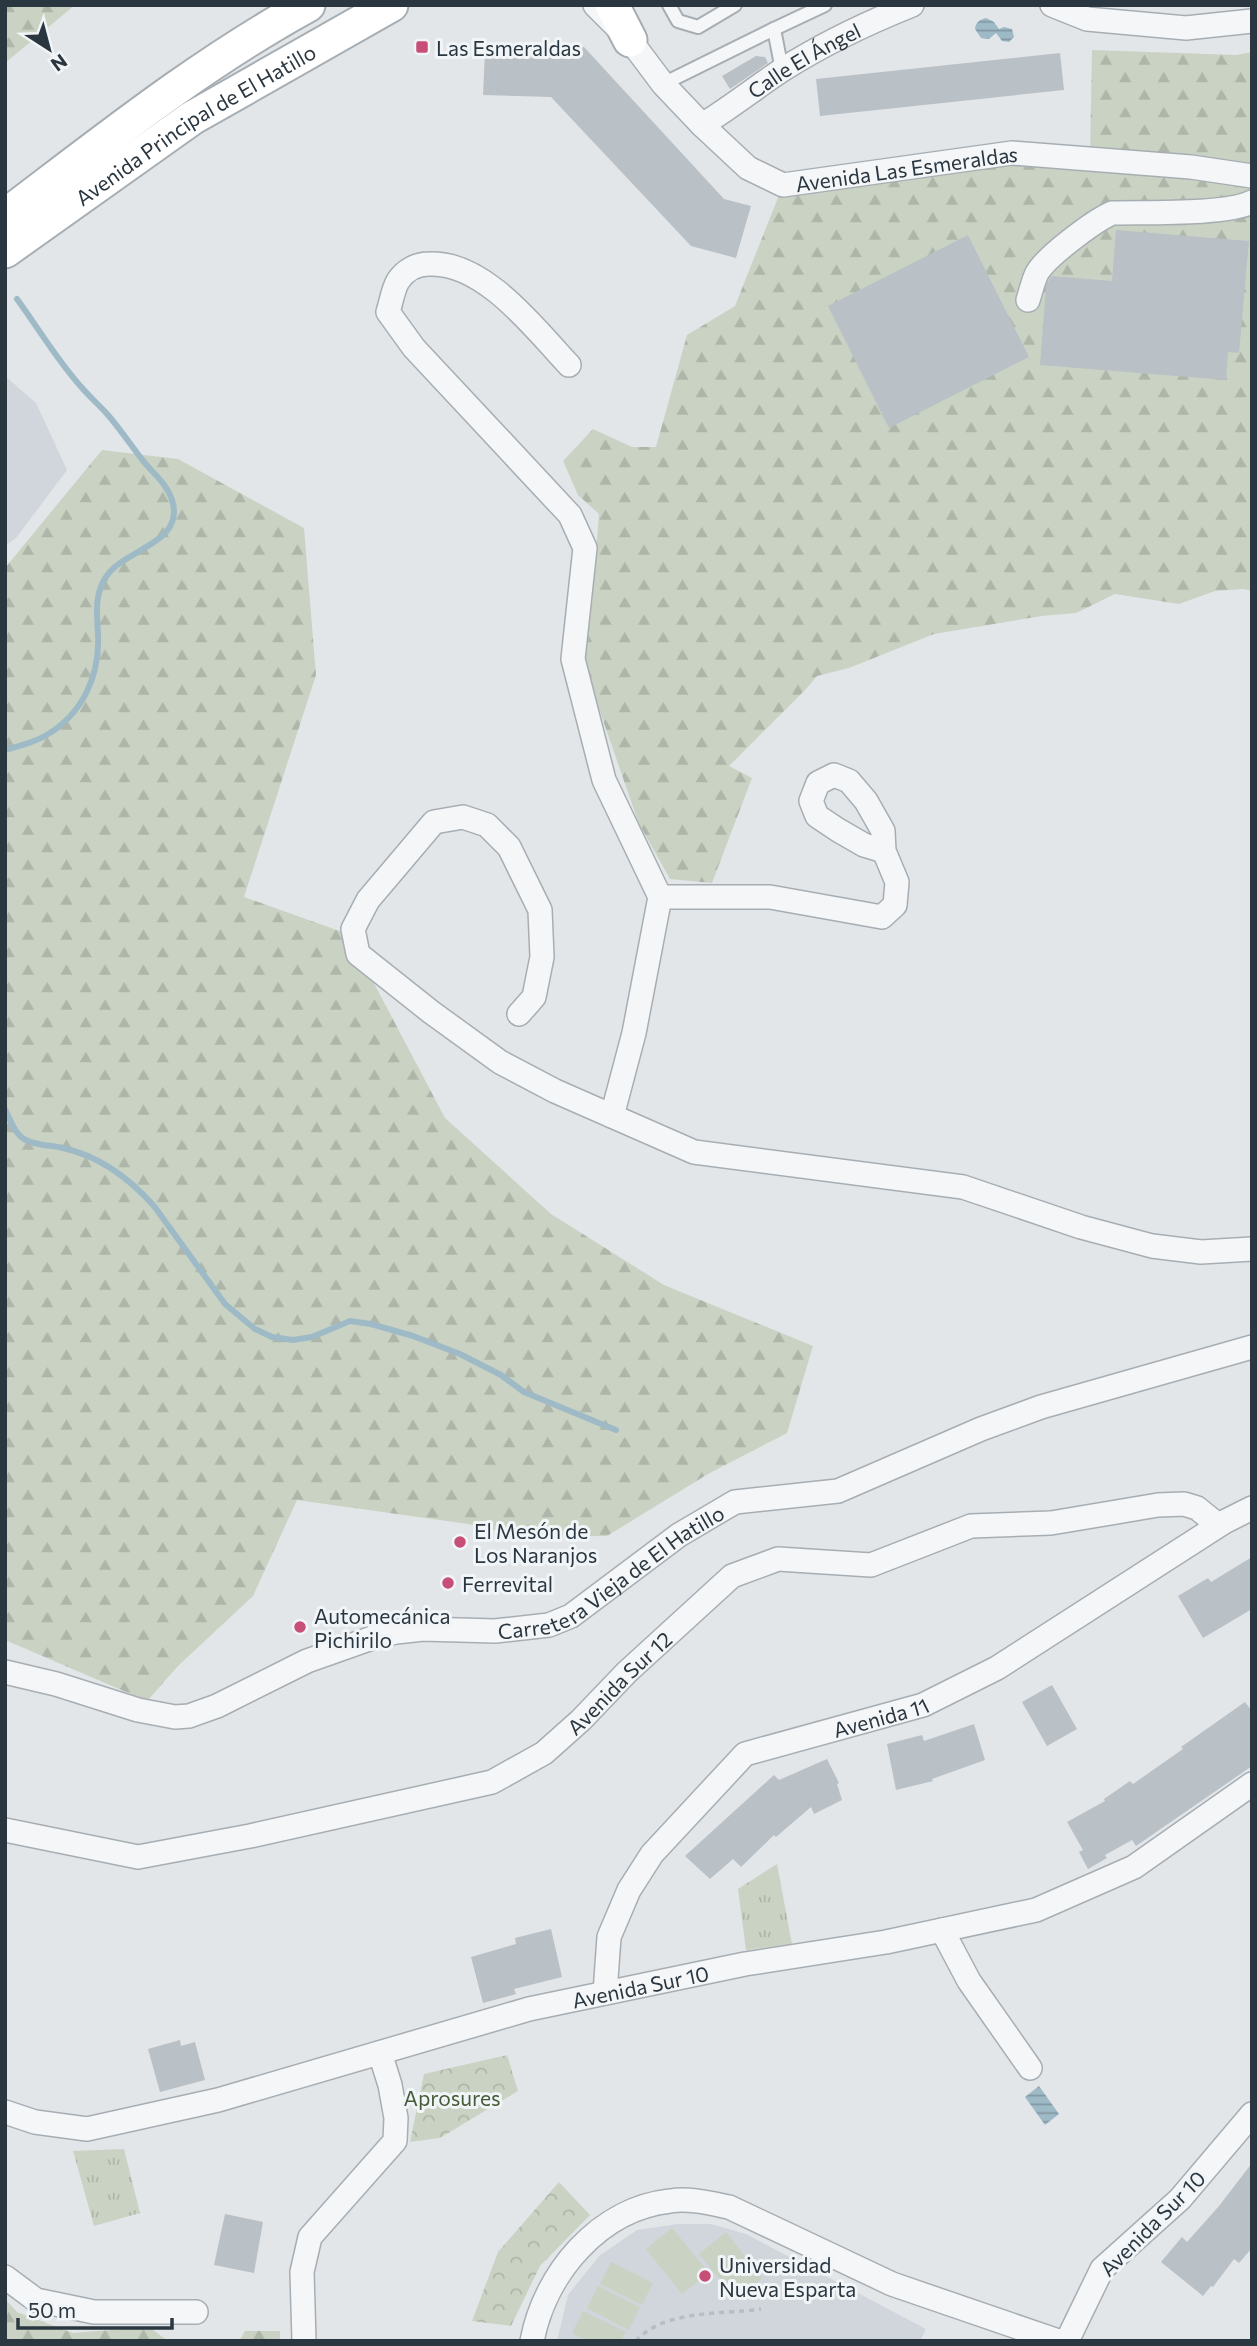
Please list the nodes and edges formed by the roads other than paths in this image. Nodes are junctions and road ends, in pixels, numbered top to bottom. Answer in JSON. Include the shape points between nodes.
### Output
{"nodes":[{"id":1,"x":308,"y":5,"type":"edge"},
{"id":2,"x":391,"y":5,"type":"edge"},
{"id":3,"x":595,"y":5,"type":"edge"},
{"id":4,"x":612,"y":5,"type":"edge"},
{"id":5,"x":670,"y":5,"type":"edge"},
{"id":6,"x":735,"y":5,"type":"edge"},
{"id":7,"x":825,"y":5,"type":"edge"},
{"id":8,"x":912,"y":5,"type":"edge"},
{"id":9,"x":1052,"y":5,"type":"edge"},
{"id":10,"x":1252,"y":21,"type":"edge"},
{"id":11,"x":774,"y":29,"type":"junction"},
{"id":12,"x":630,"y":40,"type":"junction"},
{"id":13,"x":782,"y":70,"type":"junction"},
{"id":14,"x":663,"y":84,"type":"junction"},
{"id":15,"x":702,"y":125,"type":"junction"},
{"id":16,"x":1252,"y":176,"type":"edge"},
{"id":17,"x":1252,"y":202,"type":"edge"},
{"id":18,"x":5,"y":216,"type":"edge"},
{"id":19,"x":5,"y":251,"type":"edge"},
{"id":20,"x":1028,"y":300,"type":"dead end"},
{"id":21,"x":569,"y":365,"type":"dead end"},
{"id":22,"x":884,"y":851,"type":"dead end"},
{"id":23,"x":660,"y":897,"type":"junction"},
{"id":24,"x":519,"y":1014,"type":"dead end"},
{"id":25,"x":611,"y":1116,"type":"junction"},
{"id":26,"x":1252,"y":1249,"type":"edge"},
{"id":27,"x":1252,"y":1348,"type":"edge"},
{"id":28,"x":1252,"y":1508,"type":"edge"},
{"id":29,"x":1218,"y":1525,"type":"junction"},
{"id":30,"x":5,"y":1672,"type":"edge"},
{"id":31,"x":1252,"y":1784,"type":"edge"},
{"id":32,"x":5,"y":1830,"type":"edge"},
{"id":33,"x":942,"y":1930,"type":"junction"},
{"id":34,"x":604,"y":1993,"type":"junction"},
{"id":35,"x":380,"y":2053,"type":"junction"},
{"id":36,"x":1030,"y":2068,"type":"dead end"},
{"id":37,"x":5,"y":2112,"type":"edge"},
{"id":38,"x":1252,"y":2114,"type":"edge"},
{"id":39,"x":5,"y":2277,"type":"edge"},
{"id":40,"x":197,"y":2312,"type":"dead end"},
{"id":41,"x":303,"y":2341,"type":"edge"},
{"id":42,"x":532,"y":2341,"type":"edge"},
{"id":43,"x":1058,"y":2341,"type":"edge"},
{"id":44,"x":1067,"y":2341,"type":"edge"}],
"edges":[{"from":1,"to":18,"type":"main road","name":"Avenida Principal de El Hatillo","via":[[157,101]]},
{"from":2,"to":19,"type":"main road","name":"Avenida Principal de El Hatillo","via":[[192,118]]},
{"from":3,"to":12,"type":"street","name":"Avenida Las Esmeraldas"},
{"from":4,"to":12,"type":"main road"},
{"from":5,"to":6,"type":"lane","via":[[678,21],[698,27]]},
{"from":7,"to":11,"type":"lane"},
{"from":8,"to":13,"type":"street","name":"Calle El Ángel","via":[[862,25]]},
{"from":9,"to":10,"type":"street","via":[[1087,19],[1186,28]]},
{"from":11,"to":13,"type":"lane"},
{"from":11,"to":14,"type":"lane"},
{"from":12,"to":14,"type":"street","name":"Avenida Las Esmeraldas"},
{"from":13,"to":15,"type":"street","name":"Calle El Ángel"},
{"from":14,"to":15,"type":"street","name":"Avenida Las Esmeraldas"},
{"from":15,"to":16,"type":"street","name":"Avenida Las Esmeraldas","via":[[748,169],[783,185],[1012,153]]},
{"from":17,"to":20,"type":"street","via":[[1220,209],[1112,213],[1098,219],[1046,262]]},
{"from":21,"to":23,"type":"street","via":[[508,301],[471,274],[443,263],[416,264],[398,281],[388,312],[414,348],[570,515],[585,548],[573,659],[604,780]]},
{"from":22,"to":23,"type":"street","via":[[897,882],[894,905],[882,917],[770,897]]},
{"from":23,"to":25,"type":"street","via":[[634,1033]]},
{"from":24,"to":25,"type":"street","via":[[534,997],[542,957],[540,910],[509,847],[487,825],[463,817],[434,822],[368,900],[354,929],[358,954],[500,1062]]},
{"from":25,"to":26,"type":"street","via":[[694,1152],[963,1187],[1152,1246],[1201,1252]]},
{"from":27,"to":30,"type":"street","name":"Carretera Vieja de El Hatillo","via":[[1041,1407],[838,1490],[735,1502],[679,1535],[571,1616],[549,1625],[495,1631],[396,1632],[307,1661],[189,1716],[138,1710]]},
{"from":28,"to":29,"type":"street","name":"Avenida 11"},
{"from":29,"to":32,"type":"street","name":"Avenida Sur 12","via":[[1197,1507],[1158,1505],[1051,1523],[971,1526],[871,1565],[778,1559],[732,1576],[544,1753],[492,1782],[138,1857]]},
{"from":29,"to":34,"type":"street","name":"Avenida 11","via":[[997,1668],[923,1705],[746,1754],[652,1854],[629,1890],[609,1937]]},
{"from":31,"to":33,"type":"street","name":"Avenida Sur 10","via":[[1134,1867],[1036,1910]]},
{"from":33,"to":34,"type":"street","name":"Avenida Sur 10"},
{"from":33,"to":36,"type":"street","via":[[969,1981]]},
{"from":34,"to":35,"type":"street","name":"Avenida Sur 10","via":[[529,2009]]},
{"from":35,"to":37,"type":"street","name":"Avenida Sur 10","via":[[218,2099],[87,2129],[35,2122]]},
{"from":35,"to":41,"type":"street","via":[[396,2118],[395,2141],[310,2237],[302,2272]]},
{"from":38,"to":44,"type":"street","name":"Avenida Sur 10","via":[[1180,2199],[1102,2269]]},
{"from":39,"to":40,"type":"street","via":[[36,2300],[94,2312]]},
{"from":42,"to":43,"type":"street","via":[[543,2302],[556,2278],[594,2234],[643,2206],[671,2200],[729,2207],[892,2284]]}]}
